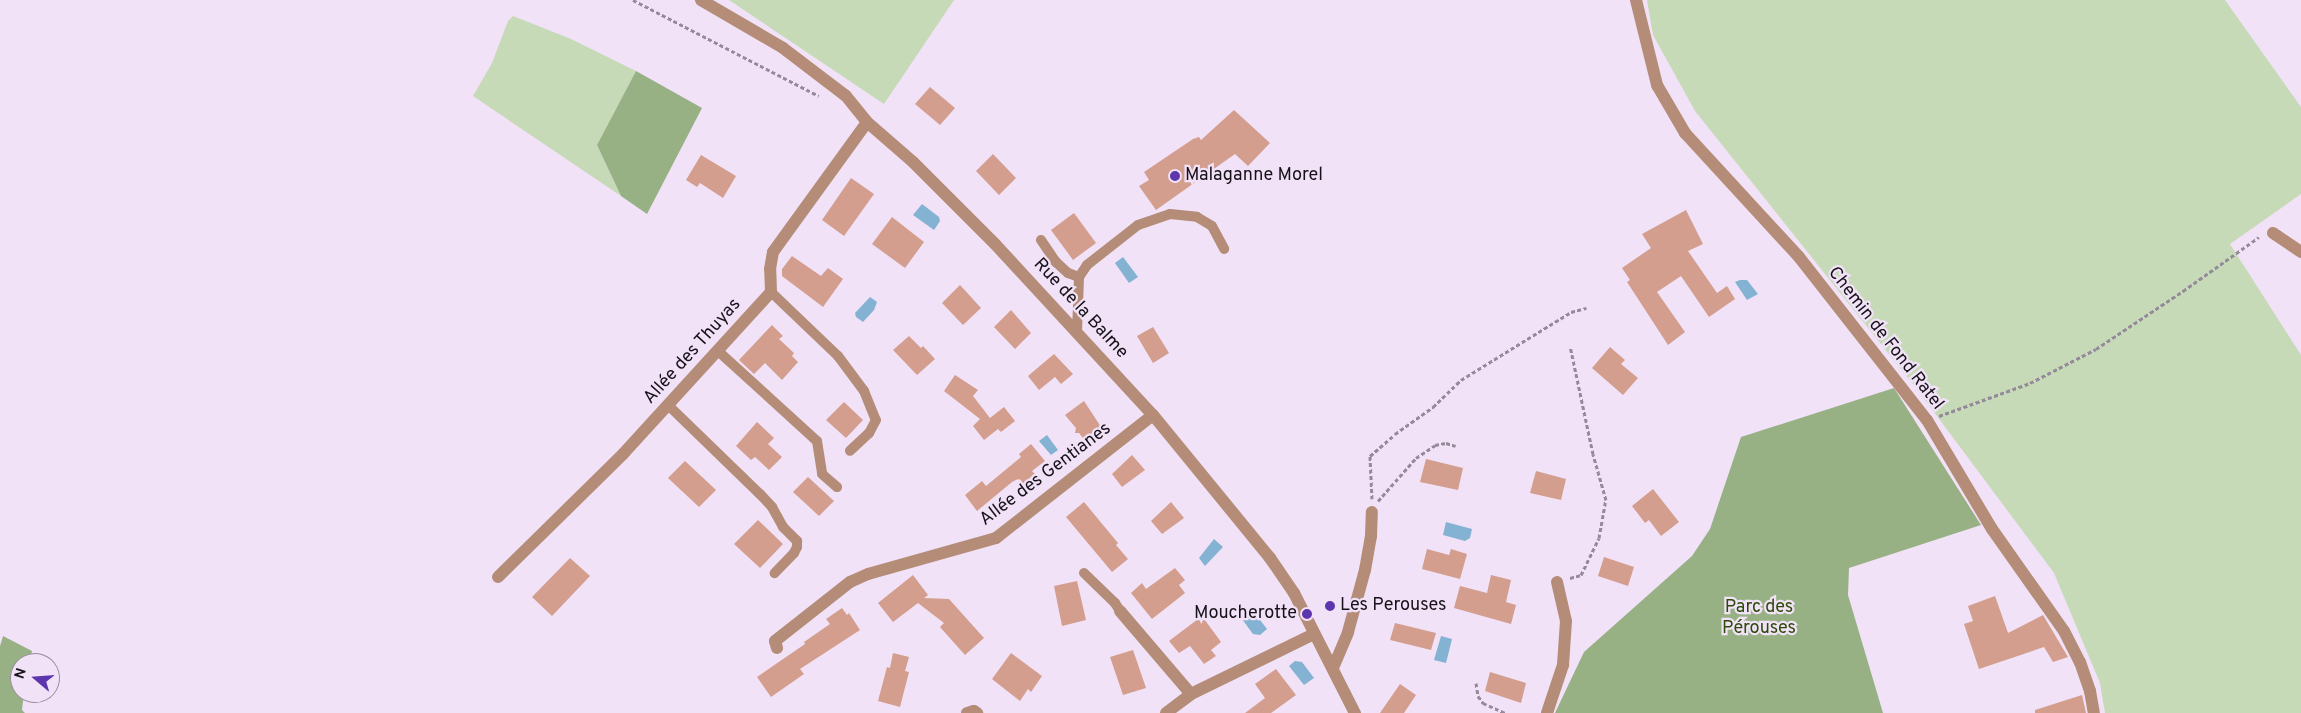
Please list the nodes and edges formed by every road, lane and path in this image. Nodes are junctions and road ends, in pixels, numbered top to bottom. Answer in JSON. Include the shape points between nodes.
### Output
{"nodes":[{"id":1,"x":633,"y":0,"type":"edge"},
{"id":2,"x":701,"y":0,"type":"edge"},
{"id":3,"x":1636,"y":0,"type":"edge"},
{"id":4,"x":826,"y":99,"type":"dead end"},
{"id":5,"x":867,"y":122,"type":"junction"},
{"id":6,"x":2273,"y":233,"type":"joint"},
{"id":7,"x":1041,"y":240,"type":"dead end"},
{"id":8,"x":1224,"y":249,"type":"dead end"},
{"id":9,"x":2301,"y":252,"type":"edge"},
{"id":10,"x":1078,"y":277,"type":"junction"},
{"id":11,"x":771,"y":292,"type":"junction"},
{"id":12,"x":1586,"y":308,"type":"dead end"},
{"id":13,"x":1077,"y":332,"type":"junction"},
{"id":14,"x":1570,"y":346,"type":"dead end"},
{"id":15,"x":718,"y":351,"type":"junction"},
{"id":16,"x":668,"y":405,"type":"junction"},
{"id":17,"x":1154,"y":415,"type":"junction"},
{"id":18,"x":1927,"y":420,"type":"junction"},
{"id":19,"x":1456,"y":446,"type":"dead end"},
{"id":20,"x":850,"y":451,"type":"dead end"},
{"id":21,"x":837,"y":487,"type":"dead end"},
{"id":22,"x":1372,"y":512,"type":"junction"},
{"id":23,"x":775,"y":573,"type":"dead end"},
{"id":24,"x":1084,"y":573,"type":"dead end"},
{"id":25,"x":498,"y":578,"type":"dead end"},
{"id":26,"x":1557,"y":582,"type":"joint"},
{"id":27,"x":1120,"y":611,"type":"joint"},
{"id":28,"x":1314,"y":634,"type":"junction"},
{"id":29,"x":777,"y":648,"type":"dead end"},
{"id":30,"x":1333,"y":668,"type":"junction"},
{"id":31,"x":1476,"y":683,"type":"dead end"},
{"id":32,"x":1191,"y":694,"type":"junction"},
{"id":33,"x":967,"y":713,"type":"edge"},
{"id":34,"x":977,"y":713,"type":"edge"},
{"id":35,"x":1166,"y":713,"type":"edge"},
{"id":36,"x":1355,"y":713,"type":"edge"},
{"id":37,"x":1505,"y":713,"type":"edge"},
{"id":38,"x":1547,"y":713,"type":"edge"},
{"id":39,"x":2094,"y":713,"type":"edge"}],
"edges":[{"from":1,"to":4,"type":"path"},
{"from":2,"to":5,"type":"street","name":"Rue de la Balme","via":[[783,48],[846,96]]},
{"from":3,"to":18,"type":"street","name":"Chemin de Fond Ratel","via":[[1657,85],[1685,133],[1800,257]]},
{"from":5,"to":11,"type":"street","via":[[773,252]]},
{"from":5,"to":13,"type":"street","name":"Rue de la Balme","via":[[913,162],[996,244]]},
{"from":6,"to":9,"type":"street"},
{"from":6,"to":18,"type":"path","via":[[2258,238],[2096,349],[2030,384]]},
{"from":7,"to":10,"type":"lane","via":[[1056,262]]},
{"from":8,"to":10,"type":"lane","via":[[1212,226],[1197,217],[1170,214],[1138,225],[1086,265]]},
{"from":10,"to":13,"type":"lane"},
{"from":11,"to":15,"type":"street","name":"Allée des Thuyas"},
{"from":11,"to":20,"type":"lane","via":[[838,356],[864,391],[876,420],[869,433]]},
{"from":12,"to":22,"type":"path","via":[[1571,312],[1461,380],[1433,407],[1370,456]]},
{"from":13,"to":17,"type":"street","name":"Rue de la Balme"},
{"from":14,"to":26,"type":"path","via":[[1606,500],[1599,538],[1581,575]]},
{"from":15,"to":16,"type":"street","name":"Allée des Thuyas"},
{"from":15,"to":21,"type":"lane","via":[[818,441],[822,474]]},
{"from":16,"to":23,"type":"lane","via":[[760,494],[797,541],[794,553]]},
{"from":16,"to":25,"type":"street","name":"Allée des Thuyas"},
{"from":17,"to":28,"type":"street","name":"Rue de la Balme","via":[[1270,558],[1307,614]]},
{"from":17,"to":29,"type":"street","name":"Allée des Gentianes","via":[[996,538],[850,582],[775,640]]},
{"from":18,"to":39,"type":"street","name":"Chemin de Fond Ratel","via":[[1992,529],[2064,631],[2080,662]]},
{"from":19,"to":22,"type":"path","via":[[1435,444],[1416,458],[1386,490]]},
{"from":22,"to":30,"type":"street","via":[[1365,570],[1348,632]]},
{"from":24,"to":27,"type":"lane","via":[[1115,602]]},
{"from":26,"to":38,"type":"street","via":[[1566,621],[1563,665]]},
{"from":27,"to":32,"type":"street"},
{"from":28,"to":30,"type":"street","name":"Rue de la Balme"},
{"from":28,"to":32,"type":"street"},
{"from":30,"to":36,"type":"street","name":"Rue de la Balme"},
{"from":31,"to":37,"type":"path","via":[[1483,703]]},
{"from":32,"to":35,"type":"street"},
{"from":33,"to":34,"type":"street"}]}
